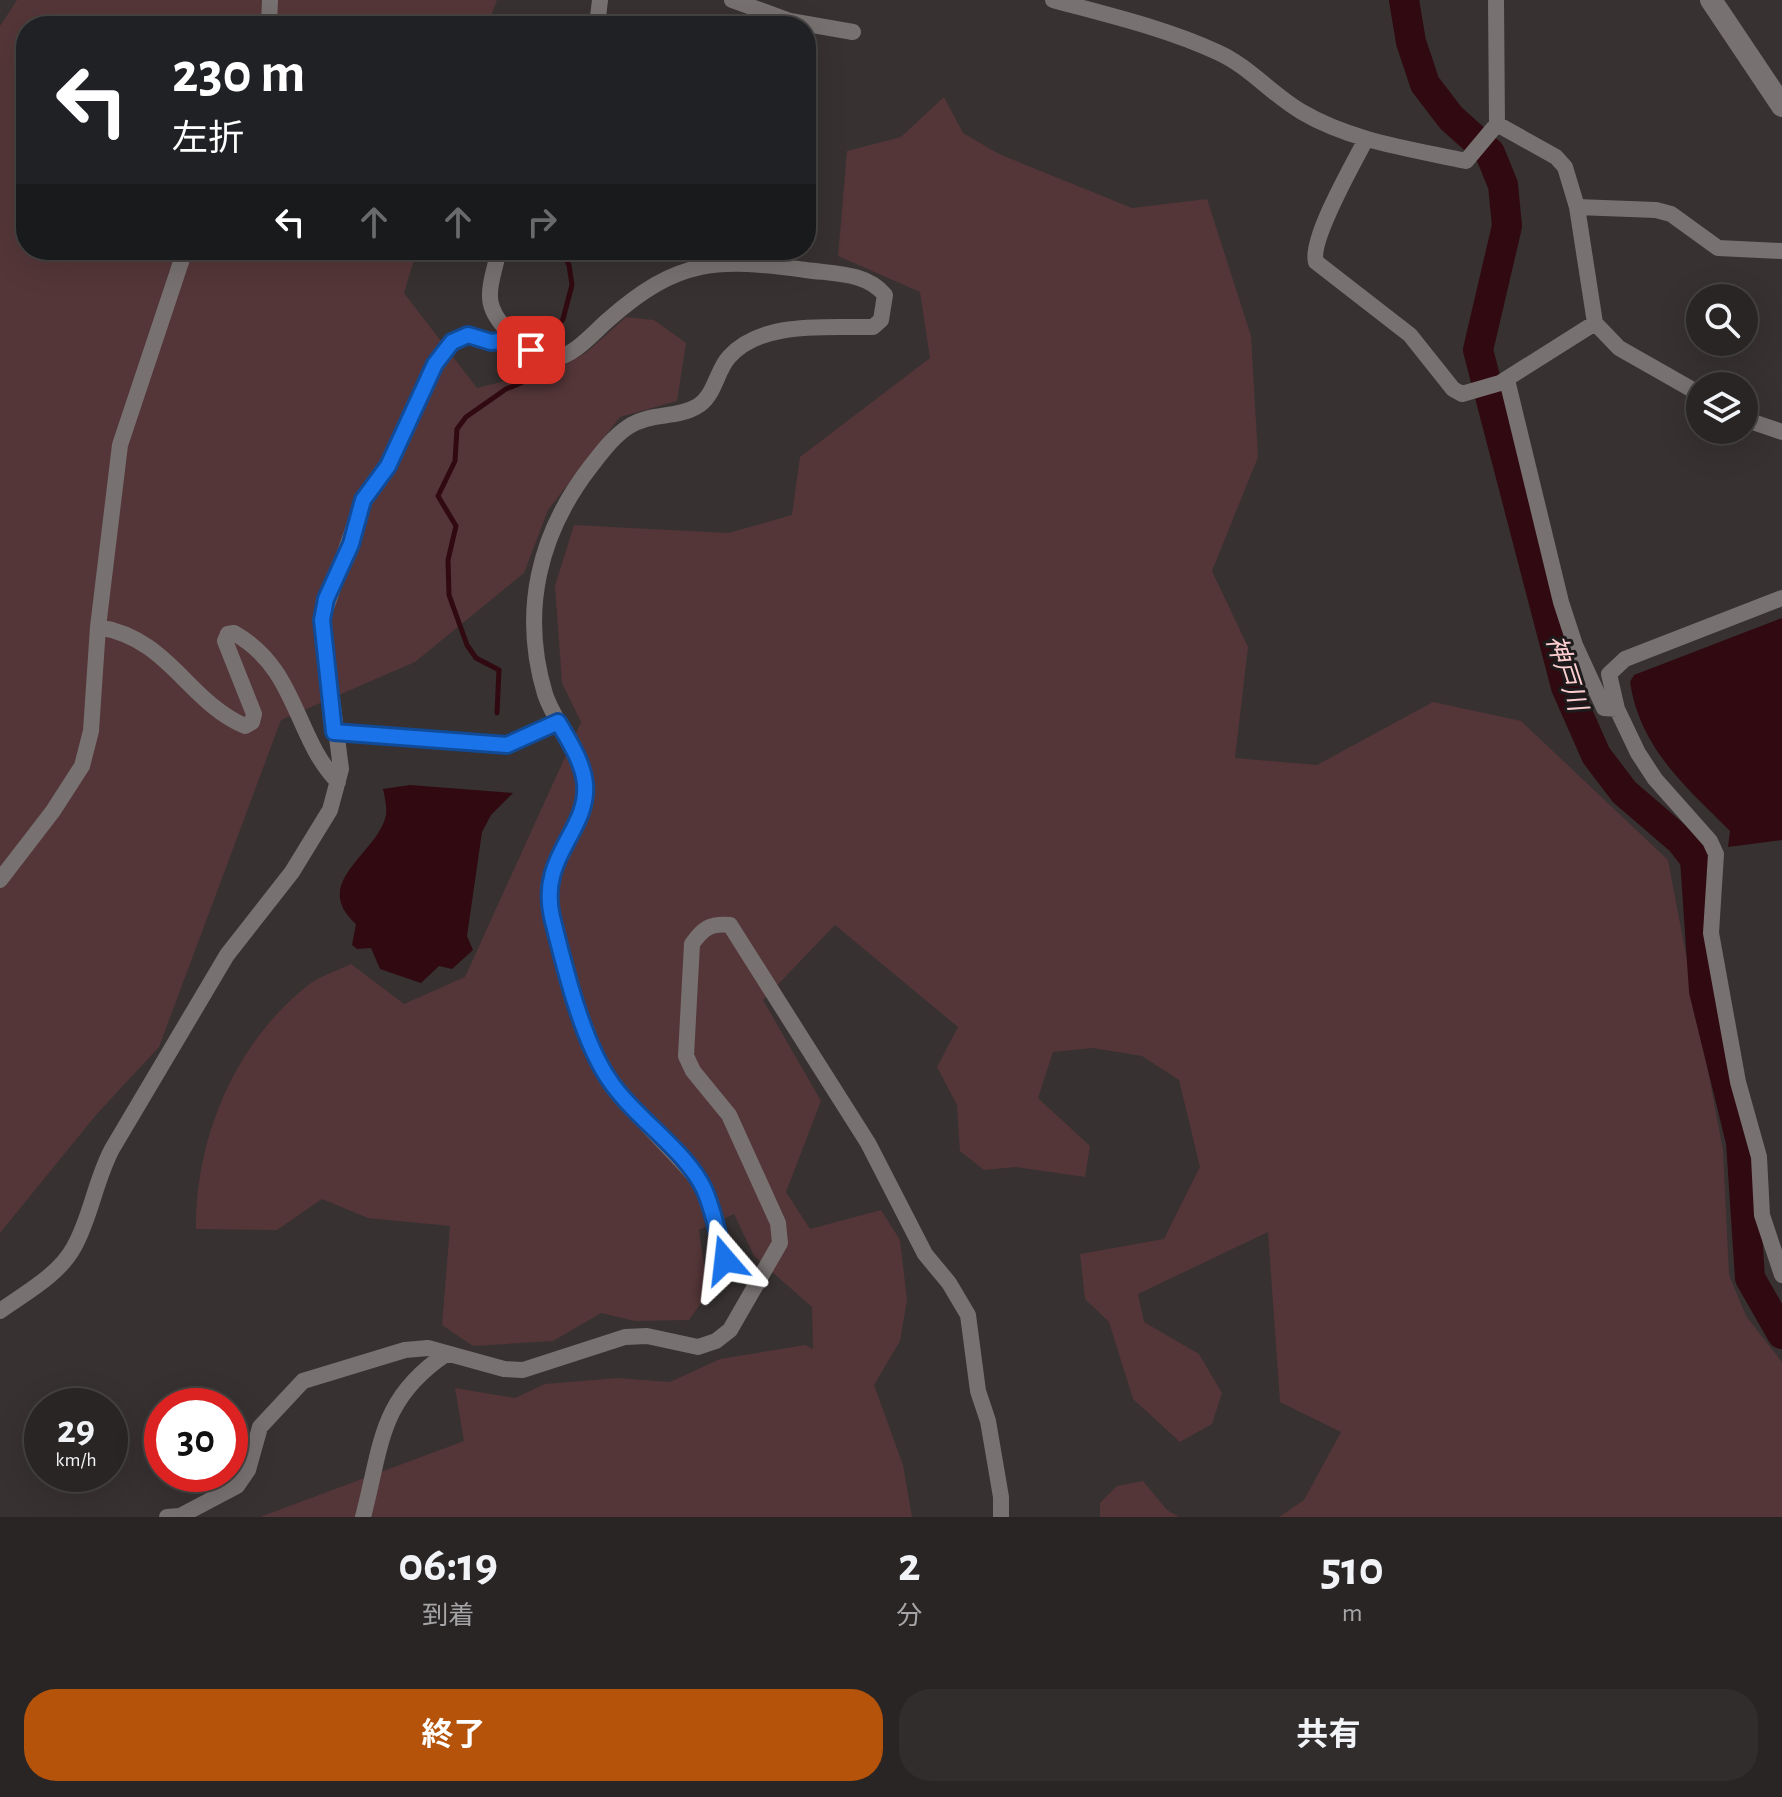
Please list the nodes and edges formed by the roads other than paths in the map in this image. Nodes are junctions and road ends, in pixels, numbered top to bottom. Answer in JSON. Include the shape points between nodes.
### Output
{"nodes":[{"id":1,"x":732,"y":0,"type":"edge"},
{"id":2,"x":1053,"y":0,"type":"edge"},
{"id":3,"x":1496,"y":0,"type":"edge"},
{"id":4,"x":1711,"y":0,"type":"edge"},
{"id":5,"x":776,"y":16,"type":"edge"},
{"id":6,"x":816,"y":26,"type":"edge"},
{"id":7,"x":853,"y":32,"type":"dead end"},
{"id":8,"x":1782,"y":106,"type":"edge"},
{"id":9,"x":1494,"y":128,"type":"junction"},
{"id":10,"x":1366,"y":139,"type":"junction"},
{"id":11,"x":1577,"y":207,"type":"junction"},
{"id":12,"x":1782,"y":251,"type":"edge"},
{"id":13,"x":182,"y":260,"type":"edge"},
{"id":14,"x":497,"y":260,"type":"edge"},
{"id":15,"x":1595,"y":323,"type":"junction"},
{"id":16,"x":516,"y":339,"type":"junction"},
{"id":17,"x":1504,"y":382,"type":"junction"},
{"id":18,"x":1686,"y":386,"type":"edge"},
{"id":19,"x":1758,"y":424,"type":"edge"},
{"id":20,"x":1782,"y":432,"type":"edge"},
{"id":21,"x":1782,"y":598,"type":"edge"},
{"id":22,"x":98,"y":627,"type":"junction"},
{"id":23,"x":1617,"y":709,"type":"junction"},
{"id":24,"x":558,"y":722,"type":"junction"},
{"id":25,"x":334,"y":732,"type":"junction"},
{"id":26,"x":338,"y":782,"type":"junction"},
{"id":27,"x":0,"y":880,"type":"edge"},
{"id":28,"x":1782,"y":1275,"type":"edge"},
{"id":29,"x":759,"y":1282,"type":"junction"},
{"id":30,"x":0,"y":1311,"type":"edge"},
{"id":31,"x":446,"y":1354,"type":"junction"},
{"id":32,"x":167,"y":1517,"type":"edge"},
{"id":33,"x":363,"y":1517,"type":"edge"},
{"id":34,"x":1001,"y":1517,"type":"edge"}],
"edges":[{"from":1,"to":5,"type":"street"},
{"from":2,"to":10,"type":"street","via":[[1153,27],[1216,51],[1302,112]]},
{"from":3,"to":9,"type":"street"},
{"from":4,"to":8,"type":"main road"},
{"from":6,"to":7,"type":"street"},
{"from":9,"to":10,"type":"street","via":[[1466,161]]},
{"from":9,"to":11,"type":"street","via":[[1556,157],[1565,167]]},
{"from":10,"to":17,"type":"street","via":[[1320,236],[1313,254],[1316,262],[1410,335],[1453,389],[1462,394]]},
{"from":11,"to":12,"type":"street","via":[[1656,210],[1671,214],[1718,248]]},
{"from":11,"to":15,"type":"street"},
{"from":13,"to":22,"type":"street","via":[[120,445]]},
{"from":14,"to":16,"type":"street","via":[[489,304],[493,318]]},
{"from":15,"to":17,"type":"street"},
{"from":15,"to":18,"type":"street","via":[[1619,348]]},
{"from":16,"to":24,"type":"street","via":[[548,357],[568,354],[642,289],[676,272],[716,263],[748,262],[856,277],[875,284],[885,295],[881,320],[873,327],[810,328],[762,335],[744,344],[728,358],[700,405],[686,412],[646,416],[605,447],[585,473],[559,511],[539,570],[539,661],[545,694]]},
{"from":16,"to":25,"type":"street","via":[[491,342],[468,335],[452,342],[435,364],[388,466],[363,500],[322,620]]},
{"from":17,"to":23,"type":"street","via":[[1575,645],[1604,708]]},
{"from":19,"to":20,"type":"street"},
{"from":21,"to":23,"type":"street","via":[[1625,659],[1609,674]]},
{"from":22,"to":26,"type":"street","via":[[122,631],[153,648],[245,726],[254,714],[225,641],[234,633],[246,640],[290,690],[327,771]]},
{"from":22,"to":27,"type":"street","via":[[91,731],[82,766]]},
{"from":23,"to":28,"type":"street","via":[[1655,779],[1716,854],[1711,933],[1738,1082],[1759,1157],[1762,1215]]},
{"from":24,"to":25,"type":"street","via":[[507,745]]},
{"from":24,"to":29,"type":"street","via":[[582,767],[585,786],[548,885],[551,914],[591,1042],[608,1078],[704,1190],[729,1267]]},
{"from":25,"to":26,"type":"street","via":[[341,769]]},
{"from":26,"to":30,"type":"street","via":[[292,872],[227,955],[105,1163],[75,1247],[58,1269]]},
{"from":29,"to":31,"type":"street","via":[[730,1330],[698,1347],[625,1337],[523,1370]]},
{"from":29,"to":34,"type":"street","via":[[780,1243],[778,1223],[729,1115],[686,1056],[692,944],[715,923],[730,925],[868,1143],[925,1254],[968,1315]]},
{"from":31,"to":32,"type":"street","via":[[428,1348],[405,1350],[303,1381],[260,1427],[248,1470],[237,1486],[180,1516]]},
{"from":31,"to":33,"type":"street","via":[[421,1371],[394,1406]]}]}
